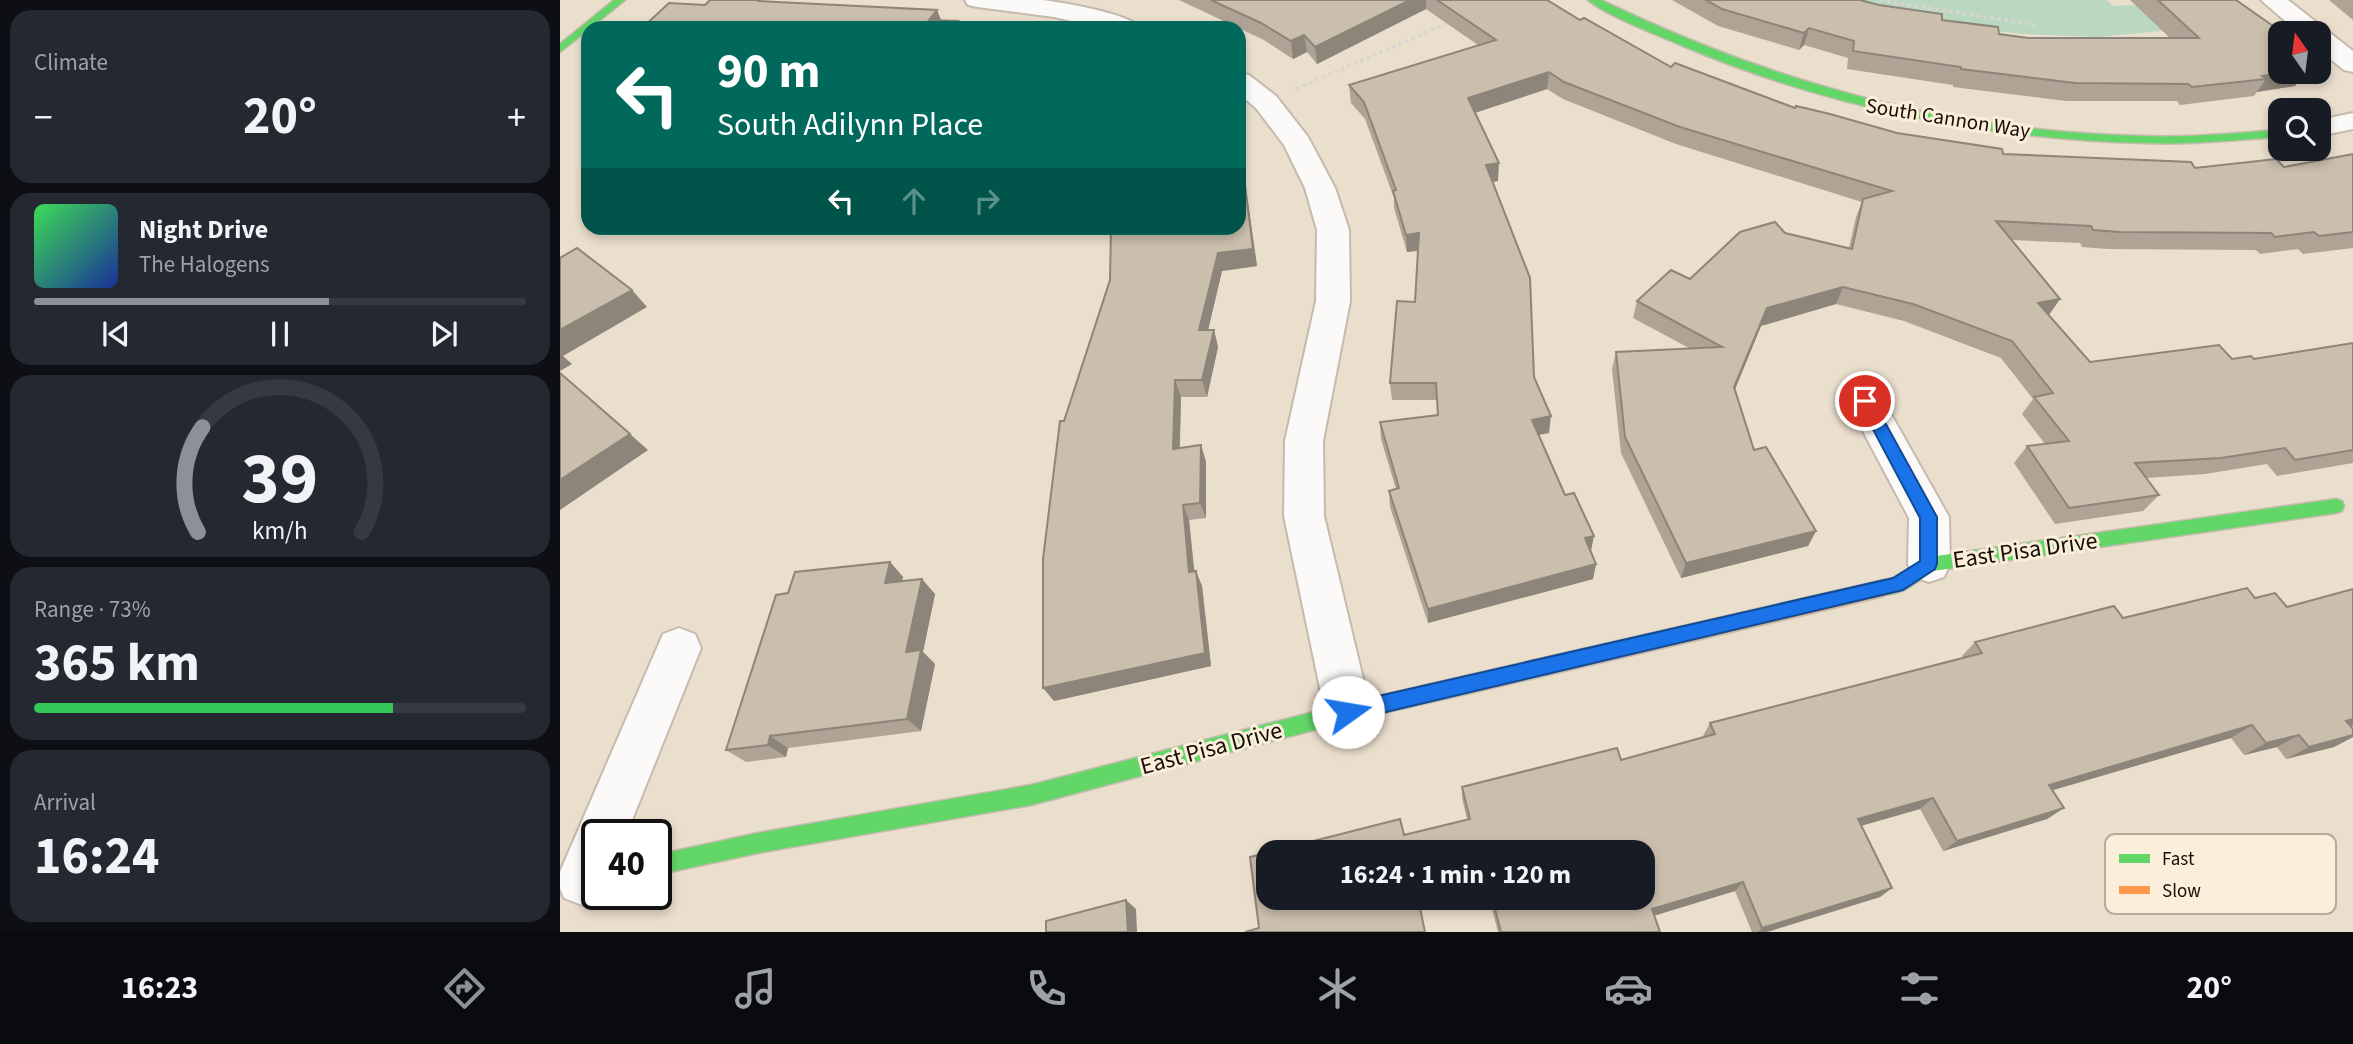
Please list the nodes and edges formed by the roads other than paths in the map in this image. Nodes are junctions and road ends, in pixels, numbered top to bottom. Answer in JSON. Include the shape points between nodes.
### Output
{"nodes":[{"id":1,"x":620,"y":0,"type":"edge"},
{"id":2,"x":978,"y":0,"type":"edge"},
{"id":3,"x":1594,"y":0,"type":"edge"},
{"id":4,"x":2273,"y":0,"type":"edge"},
{"id":5,"x":594,"y":21,"type":"edge"},
{"id":6,"x":1107,"y":21,"type":"edge"},
{"id":7,"x":2299,"y":21,"type":"edge"},
{"id":8,"x":581,"y":32,"type":"edge"},
{"id":9,"x":2331,"y":47,"type":"edge"},
{"id":10,"x":560,"y":49,"type":"edge"},
{"id":11,"x":2353,"y":64,"type":"edge"},
{"id":12,"x":1246,"y":86,"type":"edge"},
{"id":13,"x":2353,"y":121,"type":"edge"},
{"id":14,"x":2331,"y":126,"type":"edge"},
{"id":15,"x":2268,"y":135,"type":"edge"},
{"id":16,"x":1865,"y":401,"type":"dead end"},
{"id":17,"x":2336,"y":506,"type":"dead end"},
{"id":18,"x":1929,"y":564,"type":"junction"},
{"id":19,"x":679,"y":648,"type":"dead end"},
{"id":20,"x":1348,"y":712,"type":"junction"},
{"id":21,"x":608,"y":819,"type":"edge"},
{"id":22,"x":672,"y":861,"type":"edge"}],
"edges":[{"from":1,"to":5,"type":"street"},
{"from":2,"to":6,"type":"street"},
{"from":3,"to":15,"type":"street","name":"South Cannon Way","via":[[1725,63],[1815,93],[1926,119],[2033,133],[2161,140]]},
{"from":4,"to":7,"type":"street"},
{"from":8,"to":10,"type":"street"},
{"from":9,"to":11,"type":"street"},
{"from":12,"to":20,"type":"street","via":[[1266,102],[1298,144],[1320,188],[1333,230],[1333,301],[1304,441],[1304,516]]},
{"from":13,"to":14,"type":"street"},
{"from":16,"to":18,"type":"street","via":[[1928,517]]},
{"from":17,"to":18,"type":"street","name":"East Pisa Drive"},
{"from":18,"to":20,"type":"street","name":"East Pisa Drive","via":[[1897,584]]},
{"from":19,"to":21,"type":"street"},
{"from":20,"to":22,"type":"street","name":"East Pisa Drive","via":[[1031,794]]}]}
